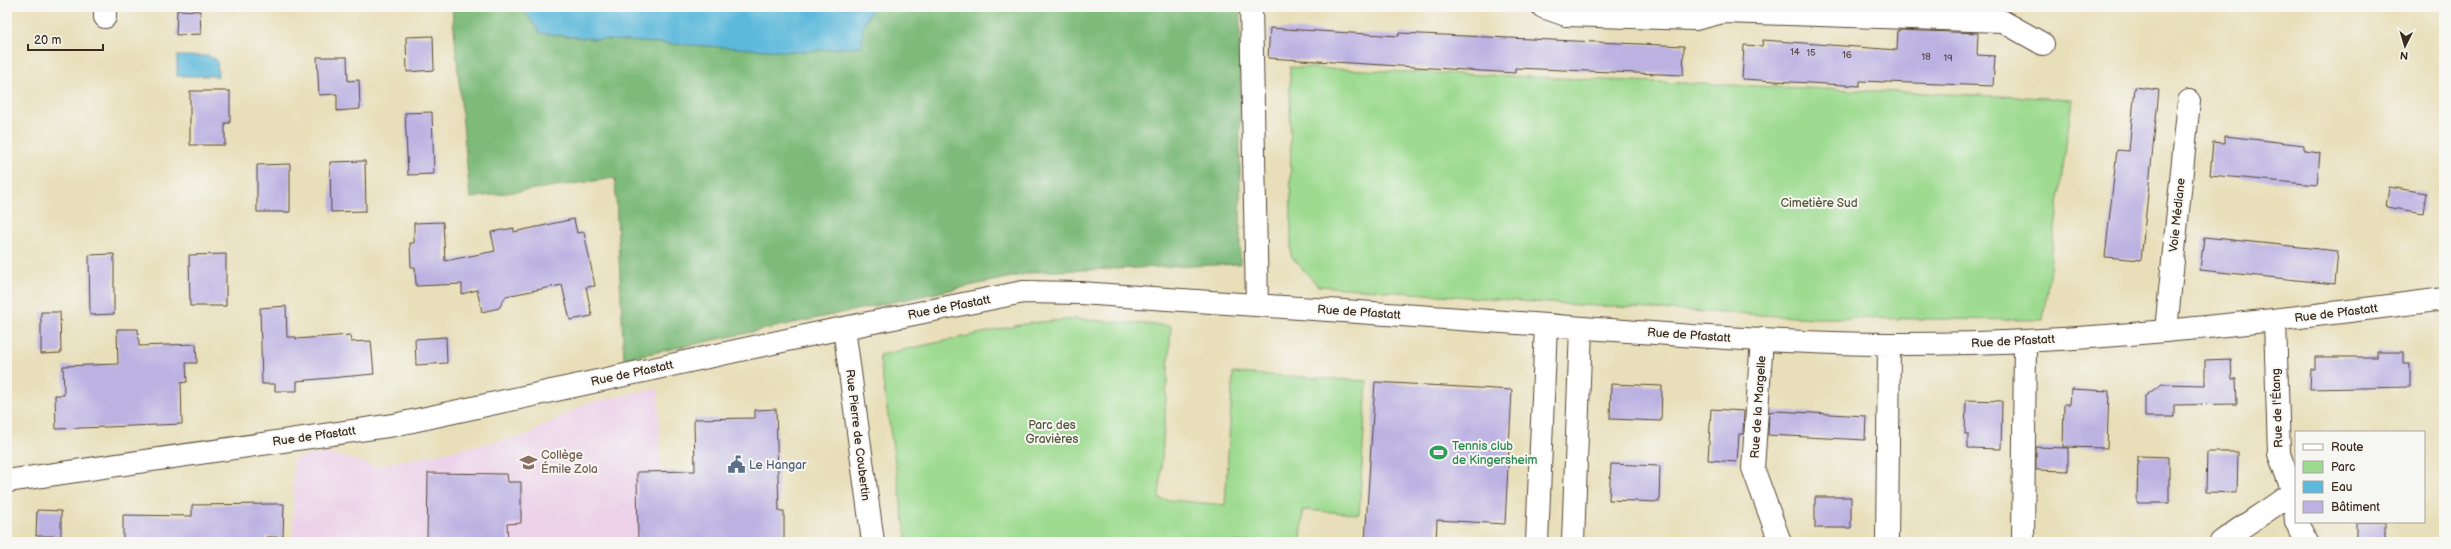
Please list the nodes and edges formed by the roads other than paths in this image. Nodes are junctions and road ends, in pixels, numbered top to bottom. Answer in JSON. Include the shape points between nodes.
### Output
{"nodes":[{"id":1,"x":1251,"y":7,"type":"edge"},
{"id":2,"x":1543,"y":7,"type":"edge"},
{"id":3,"x":2043,"y":44,"type":"dead end"},
{"id":4,"x":2190,"y":101,"type":"dead end"},
{"id":5,"x":2444,"y":299,"type":"edge"},
{"id":6,"x":1257,"y":304,"type":"junction"},
{"id":7,"x":2275,"y":321,"type":"junction"},
{"id":8,"x":1546,"y":325,"type":"junction"},
{"id":9,"x":844,"y":328,"type":"junction"},
{"id":10,"x":1581,"y":328,"type":"junction"},
{"id":11,"x":2166,"y":330,"type":"junction"},
{"id":12,"x":1762,"y":339,"type":"junction"},
{"id":13,"x":2025,"y":342,"type":"junction"},
{"id":14,"x":1889,"y":344,"type":"junction"},
{"id":15,"x":7,"y":481,"type":"edge"},
{"id":16,"x":2294,"y":492,"type":"edge"},
{"id":17,"x":2295,"y":507,"type":"edge"},
{"id":18,"x":2297,"y":523,"type":"edge"},
{"id":19,"x":873,"y":542,"type":"edge"},
{"id":20,"x":1537,"y":542,"type":"edge"},
{"id":21,"x":1573,"y":542,"type":"edge"},
{"id":22,"x":1780,"y":542,"type":"edge"},
{"id":23,"x":1887,"y":542,"type":"edge"},
{"id":24,"x":2024,"y":542,"type":"edge"},
{"id":25,"x":2221,"y":542,"type":"edge"},
{"id":26,"x":2307,"y":542,"type":"edge"}],
"edges":[{"from":1,"to":6,"type":"street","via":[[1261,222]]},
{"from":2,"to":3,"type":"street","via":[[1566,15],[1636,18],[1695,19],[1723,12],[2002,21]]},
{"from":4,"to":11,"type":"street","name":"Voie Médiane"},
{"from":5,"to":7,"type":"street","name":"Rue de Pfastatt"},
{"from":6,"to":8,"type":"street","name":"Rue de Pfastatt"},
{"from":6,"to":9,"type":"street","name":"Rue de Pfastatt","via":[[1023,292]]},
{"from":7,"to":11,"type":"street","name":"Rue de Pfastatt"},
{"from":7,"to":16,"type":"street","name":"Rue de l'Étang","via":[[2279,454]]},
{"from":8,"to":10,"type":"street","name":"Rue de Pfastatt"},
{"from":8,"to":20,"type":"street"},
{"from":9,"to":15,"type":"street","name":"Rue de Pfastatt","via":[[394,425]]},
{"from":9,"to":19,"type":"street","name":"Rue Pierre de Coubertin"},
{"from":10,"to":12,"type":"street","name":"Rue de Pfastatt"},
{"from":10,"to":21,"type":"street"},
{"from":11,"to":13,"type":"street","name":"Rue de Pfastatt"},
{"from":12,"to":14,"type":"street","name":"Rue de Pfastatt"},
{"from":12,"to":22,"type":"street","name":"Rue de la Margelle","via":[[1753,468]]},
{"from":13,"to":14,"type":"street","name":"Rue de Pfastatt"},
{"from":13,"to":24,"type":"street"},
{"from":14,"to":23,"type":"street"},
{"from":16,"to":17,"type":"street","name":"Rue de l'Étang"},
{"from":16,"to":25,"type":"street"},
{"from":18,"to":26,"type":"street","name":"Rue de l'Étang"}]}
